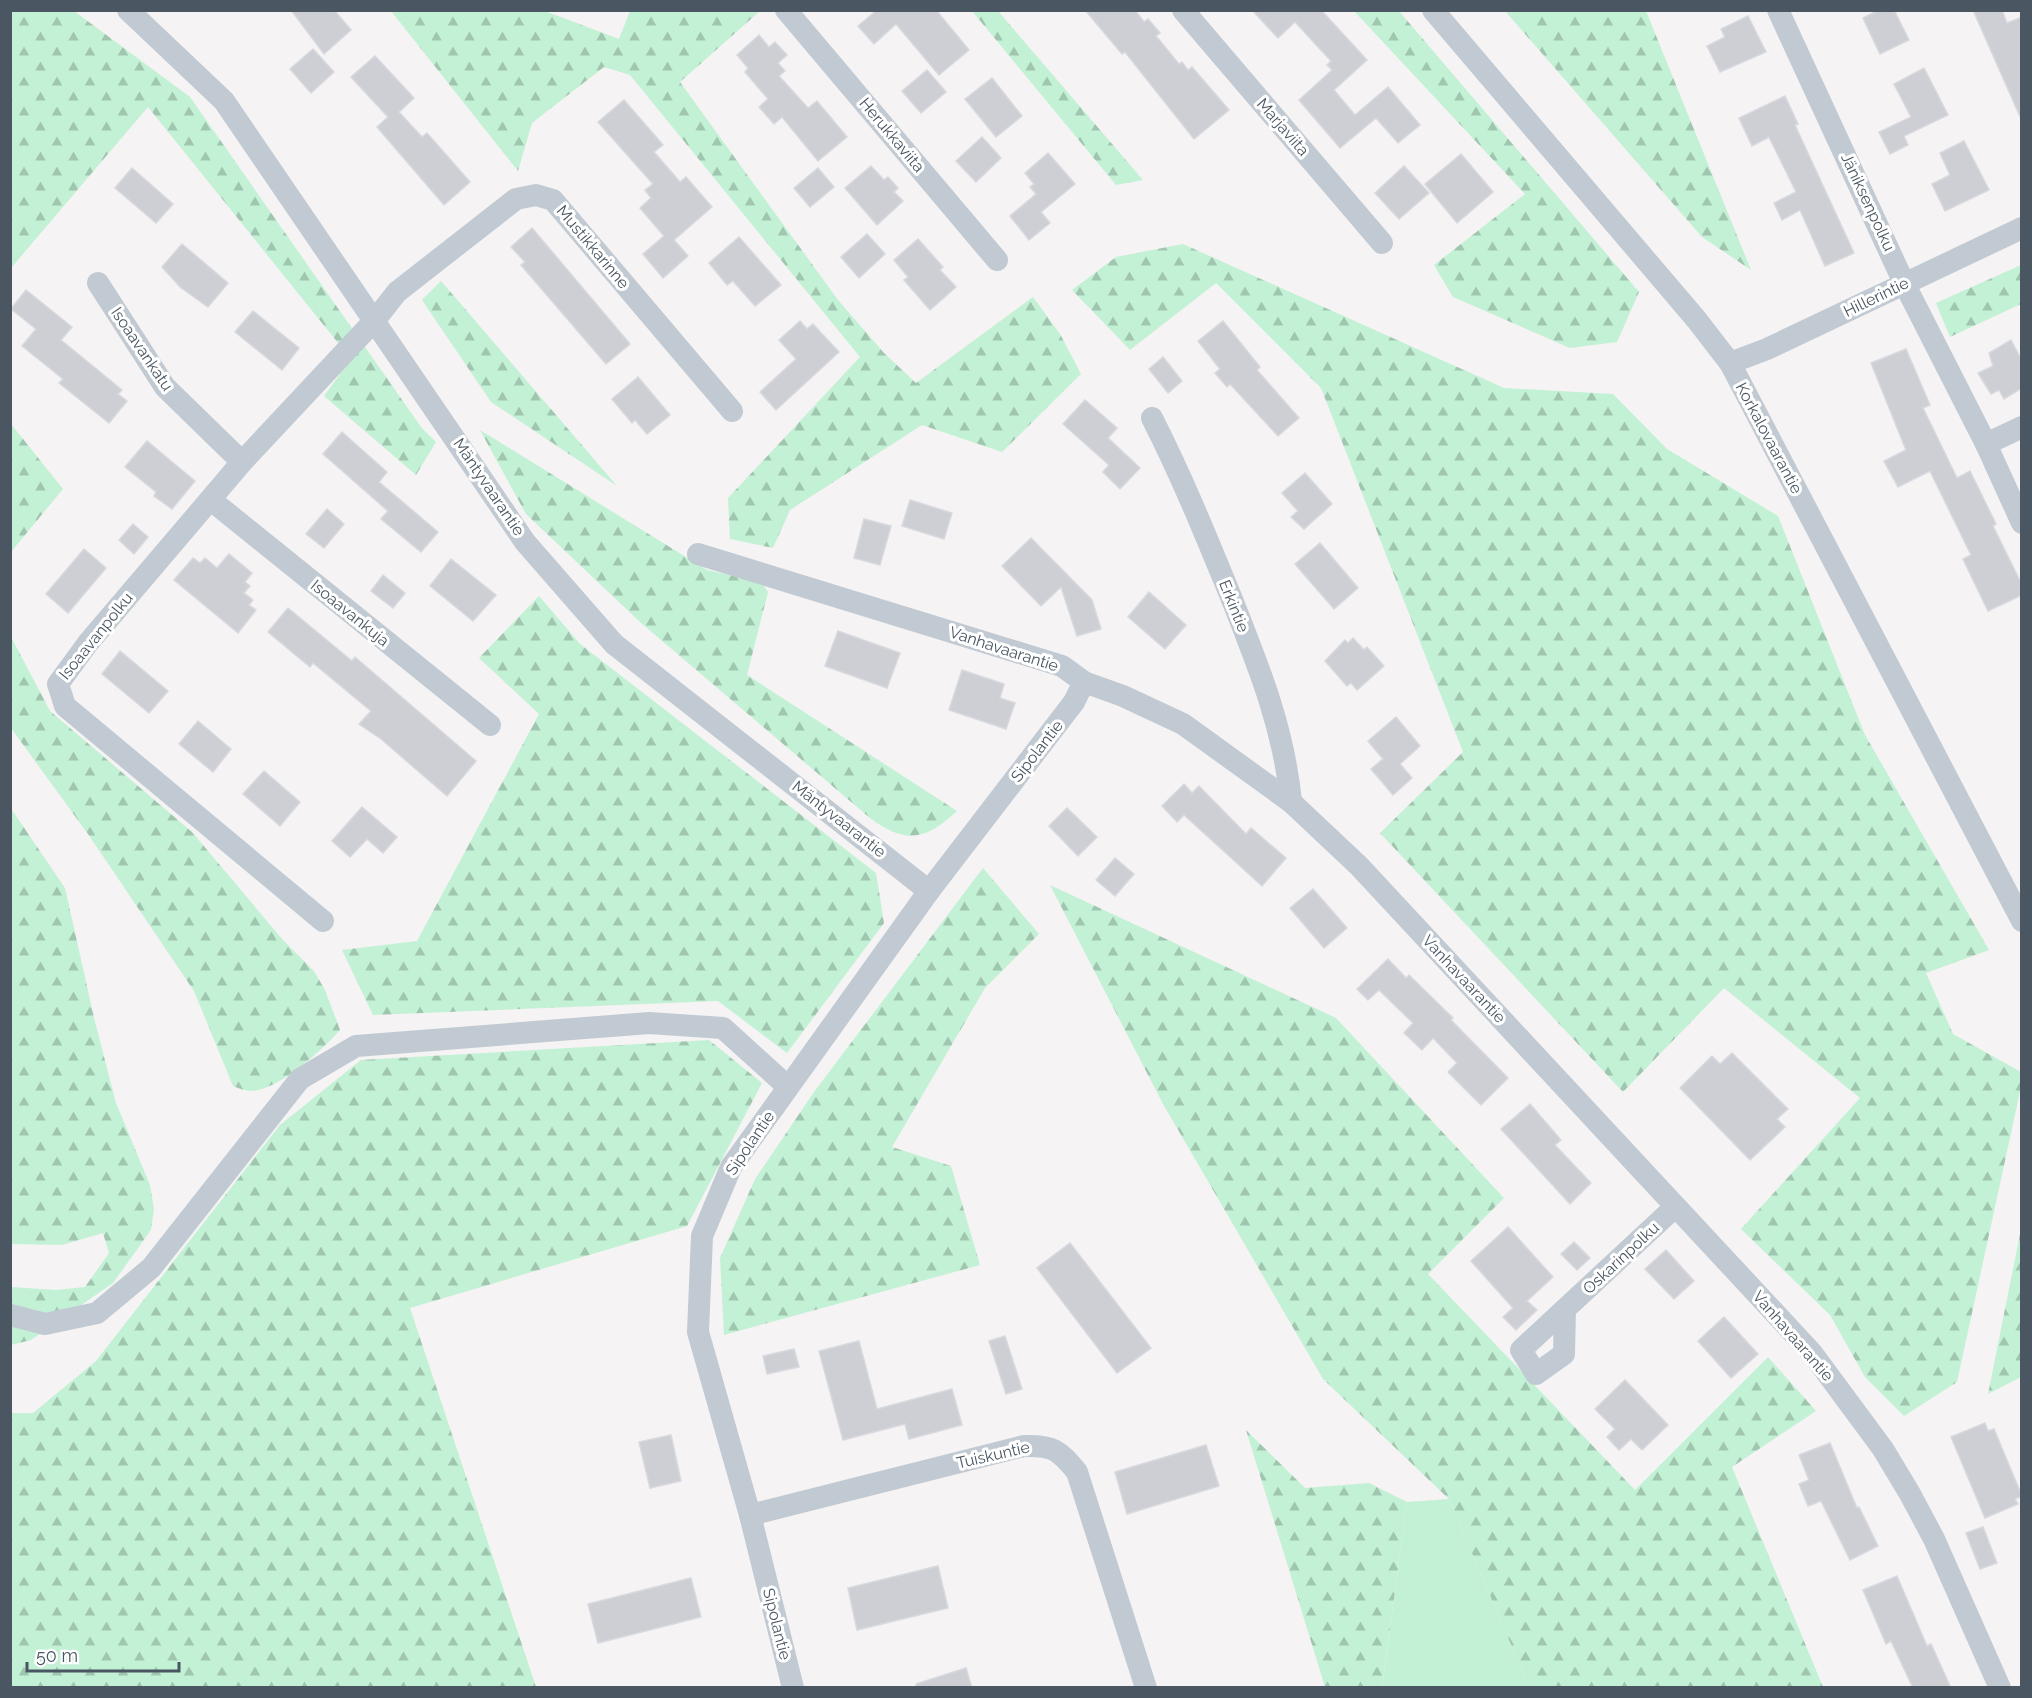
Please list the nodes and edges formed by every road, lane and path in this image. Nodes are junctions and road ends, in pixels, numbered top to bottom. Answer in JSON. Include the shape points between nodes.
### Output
{"nodes":[{"id":1,"x":128,"y":10,"type":"edge"},
{"id":2,"x":786,"y":10,"type":"edge"},
{"id":3,"x":1183,"y":10,"type":"edge"},
{"id":4,"x":1433,"y":10,"type":"edge"},
{"id":5,"x":1778,"y":10,"type":"edge"},
{"id":6,"x":2022,"y":228,"type":"edge"},
{"id":7,"x":1382,"y":243,"type":"dead end"},
{"id":8,"x":997,"y":260,"type":"dead end"},
{"id":9,"x":98,"y":283,"type":"dead end"},
{"id":10,"x":1904,"y":283,"type":"junction"},
{"id":11,"x":375,"y":320,"type":"junction"},
{"id":12,"x":1730,"y":363,"type":"junction"},
{"id":13,"x":732,"y":411,"type":"dead end"},
{"id":14,"x":1152,"y":418,"type":"dead end"},
{"id":15,"x":2022,"y":427,"type":"edge"},
{"id":16,"x":1986,"y":444,"type":"junction"},
{"id":17,"x":242,"y":462,"type":"junction"},
{"id":18,"x":211,"y":500,"type":"junction"},
{"id":19,"x":2022,"y":523,"type":"edge"},
{"id":20,"x":699,"y":554,"type":"dead end"},
{"id":21,"x":1084,"y":682,"type":"junction"},
{"id":22,"x":490,"y":725,"type":"dead end"},
{"id":23,"x":1291,"y":802,"type":"junction"},
{"id":24,"x":929,"y":891,"type":"junction"},
{"id":25,"x":323,"y":921,"type":"dead end"},
{"id":26,"x":2022,"y":921,"type":"edge"},
{"id":27,"x":788,"y":1087,"type":"junction"},
{"id":28,"x":1675,"y":1207,"type":"junction"},
{"id":29,"x":1565,"y":1310,"type":"dead end"},
{"id":30,"x":10,"y":1315,"type":"edge"},
{"id":31,"x":750,"y":1515,"type":"junction"},
{"id":32,"x":793,"y":1688,"type":"edge"},
{"id":33,"x":1146,"y":1688,"type":"edge"},
{"id":34,"x":2000,"y":1688,"type":"edge"}],
"edges":[{"from":1,"to":11,"type":"street","name":"Mäntyvaarantie","via":[[224,101]]},
{"from":2,"to":8,"type":"street","name":"Herukkaviita"},
{"from":3,"to":7,"type":"street","name":"Marjaviita"},
{"from":4,"to":12,"type":"street","name":"Korkalovaarantie"},
{"from":5,"to":10,"type":"street","name":"Jäniksenpolku"},
{"from":6,"to":10,"type":"street","name":"Hillerintie"},
{"from":9,"to":17,"type":"street","name":"Isoaavankatu","via":[[165,387]]},
{"from":10,"to":12,"type":"street","name":"Hillerintie"},
{"from":10,"to":16,"type":"street","name":"Jäniksenpolku"},
{"from":11,"to":13,"type":"street","name":"Mustikkarinne","via":[[397,292],[500,210],[516,199],[536,195],[554,200]]},
{"from":11,"to":17,"type":"street","name":"Isoaavanpolku"},
{"from":11,"to":24,"type":"street","name":"Mäntyvaarantie","via":[[525,542],[614,644]]},
{"from":12,"to":26,"type":"street","name":"Korkalovaarantie"},
{"from":14,"to":23,"type":"street","name":"Erkintie","via":[[1185,483],[1270,698],[1287,759]]},
{"from":15,"to":16,"type":"street"},
{"from":16,"to":19,"type":"street","name":"Jäniksenpolku"},
{"from":17,"to":18,"type":"street","name":"Isoaavanpolku"},
{"from":18,"to":22,"type":"street","name":"Isoaavankuja"},
{"from":18,"to":25,"type":"street","name":"Isoaavanpolku","via":[[88,643],[58,684],[65,706]]},
{"from":20,"to":21,"type":"street","name":"Vanhavaarantie","via":[[1062,666]]},
{"from":21,"to":23,"type":"street","name":"Vanhavaarantie","via":[[1183,724]]},
{"from":21,"to":24,"type":"street","name":"Sipolantie","via":[[1074,702]]},
{"from":23,"to":28,"type":"street","name":"Vanhavaarantie","via":[[1359,866]]},
{"from":24,"to":27,"type":"street","name":"Sipolantie"},
{"from":27,"to":30,"type":"street","via":[[723,1028],[649,1023],[356,1046],[300,1079],[151,1268],[97,1313],[45,1324]]},
{"from":27,"to":31,"type":"street","name":"Sipolantie","via":[[731,1167],[702,1236],[698,1332]]},
{"from":28,"to":29,"type":"street","name":"Oskarinpolku"},
{"from":28,"to":34,"type":"street","name":"Vanhavaarantie","via":[[1812,1353],[1883,1449],[1934,1539]]},
{"from":31,"to":32,"type":"street","name":"Sipolantie"},
{"from":31,"to":33,"type":"street","name":"Tuiskuntie","via":[[1024,1446],[1046,1445],[1063,1455],[1077,1472]]}]}
